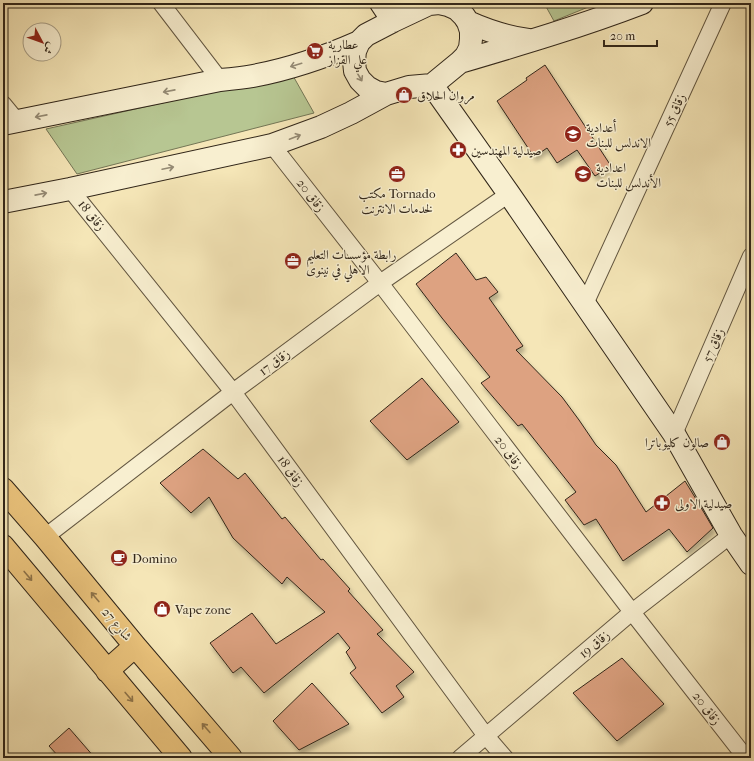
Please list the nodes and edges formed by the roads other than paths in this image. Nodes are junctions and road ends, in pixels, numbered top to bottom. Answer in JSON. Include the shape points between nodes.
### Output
{"nodes":[{"id":1,"x":161,"y":3,"type":"edge"},
{"id":2,"x":642,"y":3,"type":"edge"},
{"id":3,"x":723,"y":3,"type":"edge"},
{"id":4,"x":430,"y":4,"type":"edge"},
{"id":5,"x":387,"y":12,"type":"edge"},
{"id":6,"x":468,"y":14,"type":"edge"},
{"id":7,"x":531,"y":41,"type":"junction"},
{"id":8,"x":359,"y":42,"type":"junction"},
{"id":9,"x":460,"y":62,"type":"junction"},
{"id":10,"x":220,"y":80,"type":"junction"},
{"id":11,"x":432,"y":85,"type":"junction"},
{"id":12,"x":386,"y":94,"type":"junction"},
{"id":13,"x":3,"y":104,"type":"edge"},
{"id":14,"x":10,"y":123,"type":"edge"},
{"id":15,"x":272,"y":145,"type":"junction"},
{"id":16,"x":70,"y":189,"type":"junction"},
{"id":17,"x":509,"y":194,"type":"junction"},
{"id":18,"x":3,"y":202,"type":"edge"},
{"id":19,"x":751,"y":256,"type":"edge"},
{"id":20,"x":380,"y":283,"type":"junction"},
{"id":21,"x":585,"y":304,"type":"junction"},
{"id":22,"x":233,"y":392,"type":"junction"},
{"id":23,"x":674,"y":434,"type":"junction"},
{"id":24,"x":3,"y":490,"type":"edge"},
{"id":25,"x":731,"y":535,"type":"junction"},
{"id":26,"x":45,"y":537,"type":"junction"},
{"id":27,"x":3,"y":546,"type":"edge"},
{"id":28,"x":751,"y":564,"type":"edge"},
{"id":29,"x":632,"y":612,"type":"junction"},
{"id":30,"x":135,"y":646,"type":"junction"},
{"id":31,"x":107,"y":671,"type":"junction"},
{"id":32,"x":486,"y":736,"type":"junction"},
{"id":33,"x":181,"y":758,"type":"edge"},
{"id":34,"x":231,"y":758,"type":"edge"},
{"id":35,"x":460,"y":758,"type":"edge"},
{"id":36,"x":505,"y":758,"type":"edge"},
{"id":37,"x":746,"y":758,"type":"edge"}],
"edges":[{"from":1,"to":10,"type":"street"},
{"from":2,"to":7,"type":"street"},
{"from":3,"to":21,"type":"street","name":"زقاق 55"},
{"from":4,"to":5,"type":"street"},
{"from":4,"to":6,"type":"street","via":[[448,5]]},
{"from":5,"to":8,"type":"street"},
{"from":6,"to":7,"type":"street","via":[[483,29]]},
{"from":6,"to":9,"type":"street","via":[[470,48]]},
{"from":7,"to":9,"type":"street"},
{"from":8,"to":10,"type":"street","one_way":true,"via":[[286,68]]},
{"from":8,"to":12,"type":"street","one_way":true,"via":[[355,51],[355,71],[367,87]]},
{"from":9,"to":11,"type":"street"},
{"from":10,"to":14,"type":"street","one_way":true},
{"from":11,"to":12,"type":"street","via":[[409,87]]},
{"from":11,"to":17,"type":"street"},
{"from":15,"to":12,"type":"street","one_way":true,"via":[[321,127]]},
{"from":13,"to":14,"type":"street"},
{"from":16,"to":15,"type":"street","one_way":true},
{"from":15,"to":20,"type":"street","name":"زقاق 20"},
{"from":18,"to":16,"type":"street","one_way":true},
{"from":16,"to":22,"type":"street","name":"زقاق 18"},
{"from":17,"to":20,"type":"street","name":"زقاق 17"},
{"from":17,"to":21,"type":"street"},
{"from":19,"to":23,"type":"street","name":"زقاق 57"},
{"from":20,"to":22,"type":"street","name":"زقاق 17"},
{"from":20,"to":29,"type":"street","name":"زقاق 20"},
{"from":21,"to":23,"type":"street"},
{"from":22,"to":26,"type":"street","name":"زقاق 17"},
{"from":22,"to":32,"type":"street","name":"زقاق 18"},
{"from":23,"to":25,"type":"street"},
{"from":24,"to":26,"type":"main road","name":"شارع 27"},
{"from":25,"to":28,"type":"street"},
{"from":25,"to":29,"type":"street","name":"زقاق 19"},
{"from":30,"to":26,"type":"main road","name":"شارع 27","one_way":true},
{"from":27,"to":31,"type":"main road","one_way":true},
{"from":29,"to":32,"type":"street","name":"زقاق 19"},
{"from":29,"to":37,"type":"street","name":"زقاق 20"},
{"from":30,"to":31,"type":"main road"},
{"from":34,"to":30,"type":"main road","name":"شارع 27","one_way":true},
{"from":31,"to":33,"type":"main road","one_way":true},
{"from":32,"to":35,"type":"street","name":"زقاق 19"},
{"from":32,"to":36,"type":"street","name":"زقاق 18"}]}
